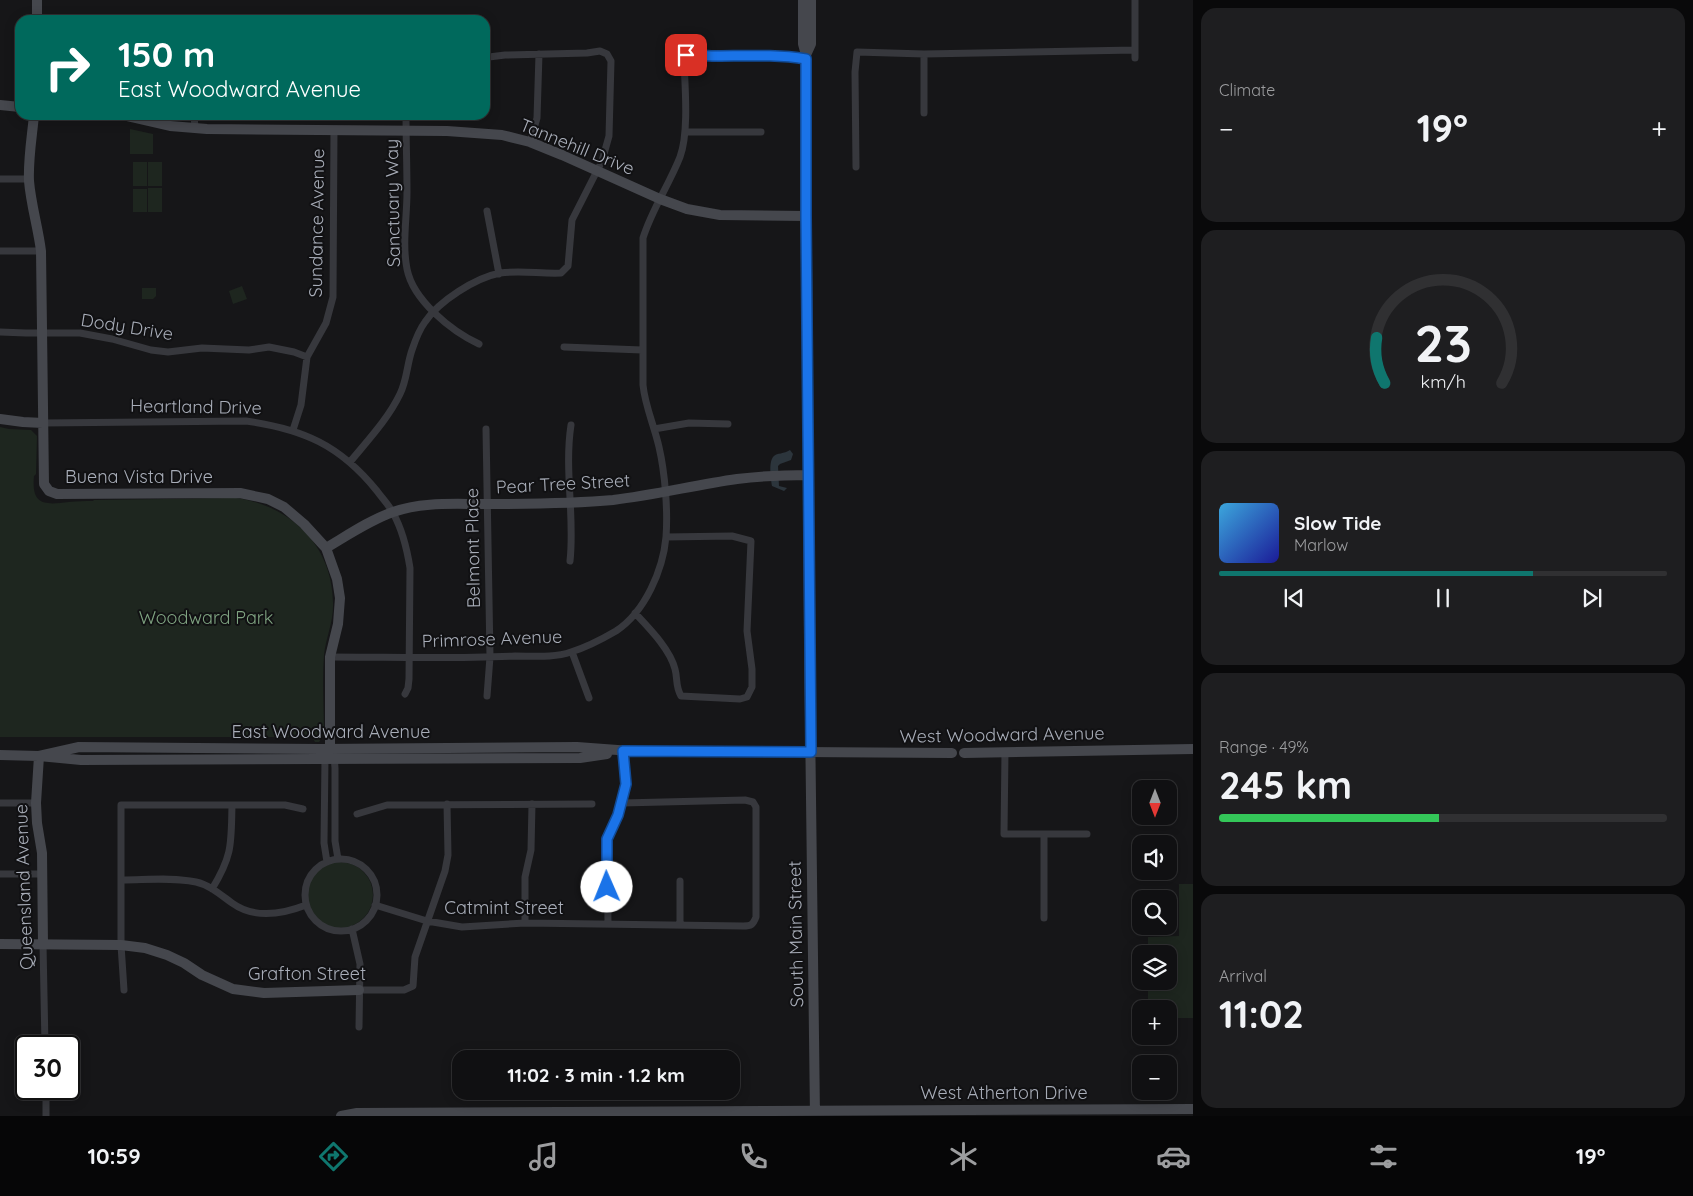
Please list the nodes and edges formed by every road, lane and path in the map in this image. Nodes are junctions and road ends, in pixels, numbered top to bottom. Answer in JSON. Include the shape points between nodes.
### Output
{"nodes":[{"id":1,"x":37,"y":0,"type":"edge"},
{"id":2,"x":803,"y":0,"type":"edge"},
{"id":3,"x":811,"y":0,"type":"edge"},
{"id":4,"x":1135,"y":0,"type":"edge"},
{"id":5,"x":38,"y":15,"type":"edge"},
{"id":6,"x":539,"y":54,"type":"junction"},
{"id":7,"x":924,"y":54,"type":"junction"},
{"id":8,"x":490,"y":57,"type":"edge"},
{"id":9,"x":806,"y":57,"type":"junction"},
{"id":10,"x":0,"y":105,"type":"edge"},
{"id":11,"x":15,"y":106,"type":"edge"},
{"id":12,"x":924,"y":113,"type":"dead end"},
{"id":13,"x":34,"y":120,"type":"edge"},
{"id":14,"x":144,"y":120,"type":"edge"},
{"id":15,"x":194,"y":120,"type":"edge"},
{"id":16,"x":406,"y":120,"type":"edge"},
{"id":17,"x":194,"y":128,"type":"junction"},
{"id":18,"x":334,"y":130,"type":"junction"},
{"id":19,"x":406,"y":132,"type":"junction"},
{"id":20,"x":684,"y":132,"type":"junction"},
{"id":21,"x":761,"y":132,"type":"dead end"},
{"id":22,"x":530,"y":142,"type":"junction"},
{"id":23,"x":856,"y":167,"type":"dead end"},
{"id":24,"x":597,"y":170,"type":"junction"},
{"id":25,"x":0,"y":179,"type":"edge"},
{"id":26,"x":29,"y":179,"type":"junction"},
{"id":27,"x":660,"y":199,"type":"junction"},
{"id":28,"x":487,"y":211,"type":"dead end"},
{"id":29,"x":806,"y":216,"type":"junction"},
{"id":30,"x":0,"y":251,"type":"edge"},
{"id":31,"x":41,"y":251,"type":"junction"},
{"id":32,"x":499,"y":274,"type":"junction"},
{"id":33,"x":434,"y":312,"type":"junction"},
{"id":34,"x":0,"y":332,"type":"edge"},
{"id":35,"x":43,"y":334,"type":"junction"},
{"id":36,"x":479,"y":344,"type":"dead end"},
{"id":37,"x":564,"y":347,"type":"dead end"},
{"id":38,"x":642,"y":350,"type":"junction"},
{"id":39,"x":307,"y":357,"type":"junction"},
{"id":40,"x":0,"y":419,"type":"edge"},
{"id":41,"x":44,"y":423,"type":"junction"},
{"id":42,"x":728,"y":424,"type":"dead end"},
{"id":43,"x":571,"y":425,"type":"dead end"},
{"id":44,"x":486,"y":429,"type":"dead end"},
{"id":45,"x":654,"y":429,"type":"junction"},
{"id":46,"x":293,"y":430,"type":"junction"},
{"id":47,"x":350,"y":462,"type":"junction"},
{"id":48,"x":809,"y":475,"type":"junction"},
{"id":49,"x":664,"y":493,"type":"junction"},
{"id":50,"x":570,"y":503,"type":"junction"},
{"id":51,"x":488,"y":504,"type":"junction"},
{"id":52,"x":393,"y":512,"type":"junction"},
{"id":53,"x":666,"y":537,"type":"junction"},
{"id":54,"x":326,"y":548,"type":"junction"},
{"id":55,"x":570,"y":562,"type":"dead end"},
{"id":56,"x":635,"y":613,"type":"junction"},
{"id":57,"x":572,"y":652,"type":"junction"},
{"id":58,"x":409,"y":656,"type":"junction"},
{"id":59,"x":330,"y":657,"type":"junction"},
{"id":60,"x":490,"y":657,"type":"junction"},
{"id":61,"x":405,"y":694,"type":"dead end"},
{"id":62,"x":487,"y":696,"type":"dead end"},
{"id":63,"x":589,"y":698,"type":"dead end"},
{"id":64,"x":330,"y":748,"type":"junction"},
{"id":65,"x":1193,"y":749,"type":"edge"},
{"id":66,"x":623,"y":751,"type":"junction"},
{"id":67,"x":811,"y":752,"type":"junction"},
{"id":68,"x":1005,"y":752,"type":"junction"},
{"id":69,"x":952,"y":753,"type":"joint"},
{"id":70,"x":964,"y":753,"type":"joint"},
{"id":71,"x":0,"y":755,"type":"edge"},
{"id":72,"x":39,"y":756,"type":"junction"},
{"id":73,"x":330,"y":758,"type":"junction"},
{"id":74,"x":0,"y":803,"type":"edge"},
{"id":75,"x":36,"y":803,"type":"junction"},
{"id":76,"x":622,"y":803,"type":"junction"},
{"id":77,"x":447,"y":804,"type":"junction"},
{"id":78,"x":532,"y":804,"type":"junction"},
{"id":79,"x":592,"y":804,"type":"dead end"},
{"id":80,"x":232,"y":805,"type":"junction"},
{"id":81,"x":303,"y":809,"type":"dead end"},
{"id":82,"x":357,"y":814,"type":"dead end"},
{"id":83,"x":1044,"y":834,"type":"junction"},
{"id":84,"x":1087,"y":834,"type":"dead end"},
{"id":85,"x":338,"y":859,"type":"junction"},
{"id":86,"x":328,"y":862,"type":"junction"},
{"id":87,"x":0,"y":874,"type":"edge"},
{"id":88,"x":41,"y":874,"type":"junction"},
{"id":89,"x":122,"y":880,"type":"junction"},
{"id":90,"x":680,"y":881,"type":"dead end"},
{"id":91,"x":212,"y":889,"type":"junction"},
{"id":92,"x":306,"y":905,"type":"junction"},
{"id":93,"x":375,"y":905,"type":"junction"},
{"id":94,"x":1044,"y":918,"type":"dead end"},
{"id":95,"x":428,"y":921,"type":"junction"},
{"id":96,"x":525,"y":924,"type":"junction"},
{"id":97,"x":608,"y":924,"type":"junction"},
{"id":98,"x":680,"y":925,"type":"junction"},
{"id":99,"x":352,"y":929,"type":"junction"},
{"id":100,"x":0,"y":944,"type":"edge"},
{"id":101,"x":43,"y":944,"type":"junction"},
{"id":102,"x":121,"y":945,"type":"junction"},
{"id":103,"x":124,"y":990,"type":"dead end"},
{"id":104,"x":359,"y":990,"type":"junction"},
{"id":105,"x":359,"y":1027,"type":"dead end"},
{"id":106,"x":45,"y":1035,"type":"edge"},
{"id":107,"x":46,"y":1100,"type":"edge"},
{"id":108,"x":1193,"y":1109,"type":"edge"},
{"id":109,"x":815,"y":1113,"type":"edge"},
{"id":110,"x":46,"y":1116,"type":"edge"},
{"id":111,"x":341,"y":1116,"type":"edge"}],
"edges":[{"from":1,"to":5,"type":"street"},
{"from":2,"to":9,"type":"street"},
{"from":3,"to":9,"type":"street","via":[[811,44]]},
{"from":4,"to":7,"type":"street","via":[[1135,54]]},
{"from":6,"to":8,"type":"street"},
{"from":6,"to":22,"type":"street","via":[[537,118]]},
{"from":6,"to":24,"type":"street","via":[[600,51],[611,60],[609,136]]},
{"from":7,"to":12,"type":"street"},
{"from":7,"to":23,"type":"street","via":[[857,52]]},
{"from":9,"to":20,"type":"street","name":"Primrose Avenue","via":[[686,55]]},
{"from":9,"to":29,"type":"street","name":"South Main Street"},
{"from":10,"to":11,"type":"street"},
{"from":13,"to":26,"type":"street","name":"Buena Vista Drive"},
{"from":14,"to":17,"type":"street","name":"Tannehill Drive"},
{"from":15,"to":17,"type":"street"},
{"from":16,"to":19,"type":"street","name":"Sanctuary Way"},
{"from":17,"to":18,"type":"street","name":"Tannehill Drive"},
{"from":18,"to":19,"type":"street","name":"Tannehill Drive"},
{"from":18,"to":39,"type":"street","name":"Sundance Avenue","via":[[333,297],[326,323]]},
{"from":19,"to":22,"type":"street","name":"Tannehill Drive","via":[[471,132]]},
{"from":19,"to":33,"type":"street","name":"Sanctuary Way","via":[[407,269],[416,291]]},
{"from":20,"to":21,"type":"street"},
{"from":20,"to":27,"type":"street","name":"Primrose Avenue","via":[[681,156]]},
{"from":22,"to":24,"type":"street","name":"Tannehill Drive"},
{"from":24,"to":27,"type":"street","name":"Tannehill Drive"},
{"from":24,"to":32,"type":"street","via":[[572,220],[565,271]]},
{"from":25,"to":26,"type":"street"},
{"from":26,"to":31,"type":"street","name":"Buena Vista Drive"},
{"from":27,"to":29,"type":"street","name":"Tannehill Drive","via":[[713,214]]},
{"from":27,"to":38,"type":"street","name":"Primrose Avenue","via":[[643,238]]},
{"from":28,"to":32,"type":"street"},
{"from":29,"to":48,"type":"street","name":"South Main Street"},
{"from":30,"to":31,"type":"street"},
{"from":31,"to":35,"type":"street","name":"Buena Vista Drive"},
{"from":32,"to":33,"type":"street","via":[[460,290]]},
{"from":33,"to":36,"type":"street","name":"Sanctuary Way","via":[[463,337]]},
{"from":33,"to":47,"type":"street","via":[[425,322],[412,351],[399,397]]},
{"from":34,"to":35,"type":"street","name":"Dody Drive"},
{"from":35,"to":39,"type":"street","name":"Dody Drive","via":[[80,333],[168,352],[269,347]]},
{"from":35,"to":41,"type":"street","name":"Buena Vista Drive"},
{"from":37,"to":38,"type":"street"},
{"from":38,"to":45,"type":"street","name":"Primrose Avenue","via":[[645,402]]},
{"from":39,"to":46,"type":"street","name":"Sundance Avenue","via":[[301,405]]},
{"from":40,"to":41,"type":"street","name":"Heartland Drive"},
{"from":41,"to":46,"type":"street","name":"Heartland Drive","via":[[246,421]]},
{"from":41,"to":54,"type":"street","name":"Buena Vista Drive","via":[[44,484],[53,493],[214,492],[256,495],[291,512]]},
{"from":42,"to":45,"type":"street","via":[[689,423]]},
{"from":43,"to":50,"type":"street","via":[[568,447]]},
{"from":44,"to":51,"type":"street","name":"Belmont Place"},
{"from":45,"to":49,"type":"street","name":"Primrose Avenue"},
{"from":46,"to":47,"type":"street","name":"Heartland Drive"},
{"from":47,"to":52,"type":"street","name":"Heartland Drive"},
{"from":48,"to":49,"type":"street","name":"Pear Tree Street","via":[[735,479]]},
{"from":48,"to":67,"type":"street","name":"South Main Street"},
{"from":49,"to":50,"type":"street","name":"Pear Tree Street"},
{"from":49,"to":53,"type":"street","name":"Primrose Avenue"},
{"from":50,"to":51,"type":"street","name":"Pear Tree Street"},
{"from":50,"to":55,"type":"street"},
{"from":51,"to":52,"type":"street","name":"Pear Tree Street","via":[[427,505]]},
{"from":51,"to":60,"type":"street","name":"Belmont Place"},
{"from":52,"to":54,"type":"street","name":"Pear Tree Street"},
{"from":52,"to":58,"type":"street","name":"Heartland Drive","via":[[410,568]]},
{"from":53,"to":56,"type":"street","name":"Primrose Avenue","via":[[661,565]]},
{"from":53,"to":56,"type":"street","via":[[732,536],[751,541],[747,631],[752,688],[747,697],[682,696],[676,686],[675,668],[661,641]]},
{"from":54,"to":59,"type":"street","name":"Buena Vista Drive","via":[[340,598]]},
{"from":56,"to":57,"type":"street","name":"Primrose Avenue","via":[[616,631]]},
{"from":57,"to":60,"type":"street","name":"Primrose Avenue","via":[[557,656]]},
{"from":57,"to":63,"type":"street"},
{"from":58,"to":59,"type":"street","name":"Primrose Avenue"},
{"from":58,"to":60,"type":"street","name":"Primrose Avenue"},
{"from":58,"to":61,"type":"street","name":"Heartland Drive"},
{"from":59,"to":64,"type":"street","name":"Buena Vista Drive"},
{"from":60,"to":62,"type":"street","name":"Belmont Place"},
{"from":64,"to":66,"type":"street","name":"East Woodward Avenue","via":[[577,747]]},
{"from":64,"to":72,"type":"street","name":"East Woodward Avenue","via":[[79,747]]},
{"from":64,"to":73,"type":"street","name":"Buena Vista Drive"},
{"from":65,"to":68,"type":"street","name":"West Woodward Avenue"},
{"from":66,"to":67,"type":"street","name":"East Woodward Avenue"},
{"from":66,"to":73,"type":"street","name":"East Woodward Avenue","via":[[580,758]]},
{"from":66,"to":76,"type":"street","via":[[626,784]]},
{"from":67,"to":69,"type":"street","name":"West Woodward Avenue"},
{"from":67,"to":109,"type":"street","name":"South Main Street"},
{"from":68,"to":70,"type":"street","name":"West Woodward Avenue"},
{"from":68,"to":83,"type":"street","via":[[1004,834]]},
{"from":69,"to":70,"type":"street","name":"West Woodward Avenue"},
{"from":71,"to":72,"type":"street","name":"East Woodward Avenue"},
{"from":72,"to":73,"type":"street","name":"East Woodward Avenue","via":[[80,760]]},
{"from":72,"to":75,"type":"street","name":"Queensland Avenue"},
{"from":73,"to":85,"type":"street","name":"Buena Vista Drive"},
{"from":73,"to":86,"type":"street","name":"Buena Vista Drive","via":[[324,843]]},
{"from":74,"to":75,"type":"street"},
{"from":75,"to":88,"type":"street","name":"Queensland Avenue"},
{"from":76,"to":97,"type":"street","via":[[607,839]]},
{"from":76,"to":98,"type":"street","name":"Catmint Street","via":[[745,800],[753,802],[756,807],[754,923],[750,926]]},
{"from":77,"to":78,"type":"street"},
{"from":77,"to":82,"type":"street","via":[[387,805]]},
{"from":77,"to":95,"type":"street","via":[[448,855]]},
{"from":78,"to":79,"type":"street"},
{"from":78,"to":96,"type":"street","via":[[531,850],[525,877]]},
{"from":80,"to":81,"type":"street","via":[[285,805]]},
{"from":80,"to":89,"type":"street","via":[[121,805]]},
{"from":80,"to":91,"type":"street","via":[[228,858]]},
{"from":83,"to":84,"type":"street"},
{"from":83,"to":94,"type":"street"},
{"from":85,"to":86,"type":"street"},
{"from":85,"to":93,"type":"street","via":[[352,860],[367,870],[376,885]]},
{"from":86,"to":92,"type":"street","via":[[310,876],[306,886]]},
{"from":87,"to":88,"type":"street"},
{"from":88,"to":101,"type":"street","name":"Queensland Avenue"},
{"from":89,"to":91,"type":"street","via":[[179,880],[198,882]]},
{"from":89,"to":102,"type":"street"},
{"from":90,"to":98,"type":"street"},
{"from":91,"to":92,"type":"street","via":[[234,905],[260,913],[290,912]]},
{"from":92,"to":99,"type":"street","via":[[314,919],[323,926],[339,931]]},
{"from":93,"to":95,"type":"street","name":"Catmint Street"},
{"from":93,"to":99,"type":"street","via":[[368,919]]},
{"from":95,"to":96,"type":"street","name":"Catmint Street","via":[[462,926]]},
{"from":95,"to":104,"type":"street","name":"Grafton Street","via":[[415,957],[412,986],[404,990]]},
{"from":96,"to":97,"type":"street","name":"Catmint Street"},
{"from":97,"to":98,"type":"street","name":"Catmint Street"},
{"from":99,"to":104,"type":"street","via":[[359,957]]},
{"from":100,"to":101,"type":"street","name":"Grafton Street"},
{"from":101,"to":102,"type":"street","name":"Grafton Street"},
{"from":101,"to":106,"type":"street","name":"Queensland Avenue"},
{"from":102,"to":103,"type":"street"},
{"from":102,"to":104,"type":"street","name":"Grafton Street","via":[[167,955],[218,983],[248,992]]},
{"from":104,"to":105,"type":"street"},
{"from":107,"to":110,"type":"street"},
{"from":108,"to":109,"type":"street","name":"West Atherton Drive"},
{"from":109,"to":111,"type":"street","name":"West Atherton Drive","via":[[357,1113]]}]}
